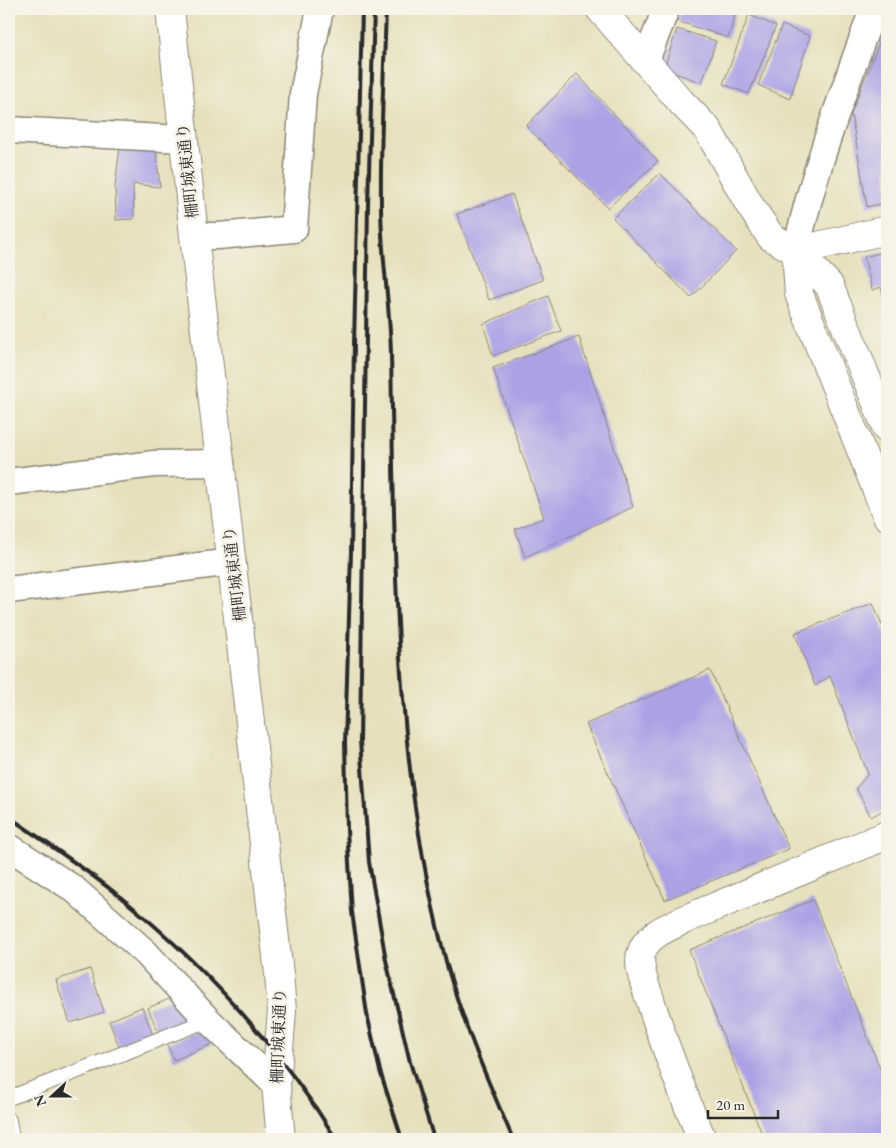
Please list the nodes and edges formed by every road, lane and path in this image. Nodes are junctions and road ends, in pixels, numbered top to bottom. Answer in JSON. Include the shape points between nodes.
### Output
{"nodes":[{"id":1,"x":170,"y":9,"type":"edge"},
{"id":2,"x":320,"y":9,"type":"edge"},
{"id":3,"x":600,"y":9,"type":"edge"},
{"id":4,"x":666,"y":9,"type":"edge"},
{"id":5,"x":873,"y":9,"type":"edge"},
{"id":6,"x":646,"y":60,"type":"junction"},
{"id":7,"x":9,"y":130,"type":"edge"},
{"id":8,"x":183,"y":139,"type":"junction"},
{"id":9,"x":887,"y":230,"type":"edge"},
{"id":10,"x":194,"y":236,"type":"junction"},
{"id":11,"x":796,"y":251,"type":"junction"},
{"id":12,"x":887,"y":429,"type":"edge"},
{"id":13,"x":221,"y":463,"type":"junction"},
{"id":14,"x":9,"y":482,"type":"edge"},
{"id":15,"x":887,"y":516,"type":"edge"},
{"id":16,"x":232,"y":562,"type":"junction"},
{"id":17,"x":9,"y":590,"type":"edge"},
{"id":18,"x":887,"y":835,"type":"edge"},
{"id":19,"x":9,"y":847,"type":"edge"},
{"id":20,"x":208,"y":1020,"type":"junction"},
{"id":21,"x":276,"y":1085,"type":"junction"},
{"id":22,"x":9,"y":1098,"type":"edge"},
{"id":23,"x":9,"y":1120,"type":"edge"},
{"id":24,"x":12,"y":1139,"type":"edge"},
{"id":25,"x":281,"y":1139,"type":"edge"},
{"id":26,"x":702,"y":1139,"type":"edge"}],
"edges":[{"from":1,"to":8,"type":"street","name":"柵町城東通り"},
{"from":2,"to":10,"type":"street","via":[[303,94],[294,229]]},
{"from":3,"to":6,"type":"street"},
{"from":4,"to":6,"type":"street"},
{"from":5,"to":11,"type":"street","via":[[824,148]]},
{"from":6,"to":11,"type":"street","via":[[708,130],[749,204],[771,236]]},
{"from":7,"to":8,"type":"street"},
{"from":8,"to":10,"type":"street","name":"柵町城東通り"},
{"from":9,"to":11,"type":"street"},
{"from":10,"to":13,"type":"street","name":"柵町城東通り"},
{"from":11,"to":12,"type":"street","via":[[829,285]]},
{"from":11,"to":15,"type":"street","via":[[799,294]]},
{"from":13,"to":14,"type":"street","via":[[154,464]]},
{"from":13,"to":16,"type":"street","name":"柵町城東通り"},
{"from":16,"to":17,"type":"street"},
{"from":16,"to":21,"type":"street","name":"柵町城東通り","via":[[281,992]]},
{"from":18,"to":26,"type":"street","via":[[681,921],[660,931],[647,944],[641,955],[642,973],[667,1051]]},
{"from":19,"to":20,"type":"street","via":[[74,889],[146,953]]},
{"from":20,"to":21,"type":"street"},
{"from":20,"to":22,"type":"lane"},
{"from":21,"to":25,"type":"street","name":"柵町城東通り"},
{"from":23,"to":24,"type":"lane"}]}
